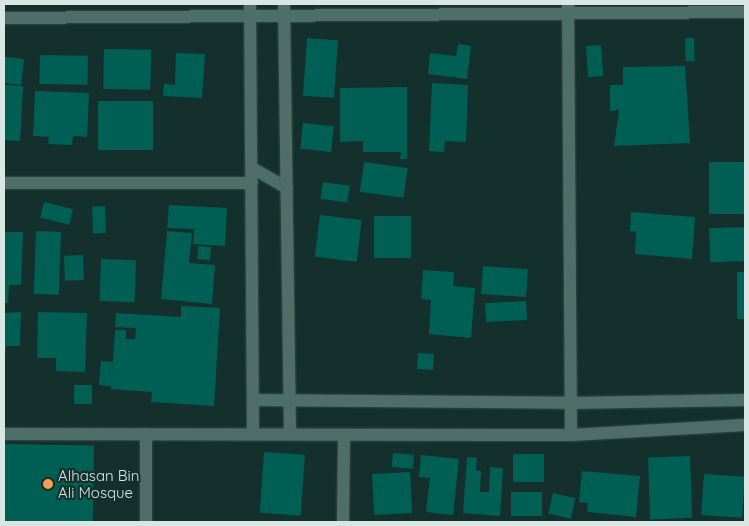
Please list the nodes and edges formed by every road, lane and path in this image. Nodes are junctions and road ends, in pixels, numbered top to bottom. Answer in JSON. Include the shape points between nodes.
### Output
{"nodes":[{"id":1,"x":568,"y":8,"type":"edge"},
{"id":2,"x":250,"y":10,"type":"edge"},
{"id":3,"x":285,"y":10,"type":"edge"},
{"id":4,"x":745,"y":12,"type":"edge"},
{"id":5,"x":4,"y":18,"type":"edge"},
{"id":6,"x":252,"y":168,"type":"junction"},
{"id":7,"x":4,"y":183,"type":"edge"},
{"id":8,"x":252,"y":183,"type":"junction"},
{"id":9,"x":287,"y":188,"type":"junction"},
{"id":10,"x":253,"y":400,"type":"junction"},
{"id":11,"x":289,"y":400,"type":"junction"},
{"id":12,"x":745,"y":400,"type":"edge"},
{"id":13,"x":570,"y":402,"type":"junction"},
{"id":14,"x":745,"y":425,"type":"edge"},
{"id":15,"x":4,"y":434,"type":"edge"},
{"id":16,"x":146,"y":434,"type":"junction"},
{"id":17,"x":253,"y":434,"type":"junction"},
{"id":18,"x":290,"y":434,"type":"junction"},
{"id":19,"x":344,"y":435,"type":"junction"},
{"id":20,"x":571,"y":435,"type":"junction"},
{"id":21,"x":146,"y":522,"type":"edge"},
{"id":22,"x":344,"y":522,"type":"edge"}],
"edges":[{"from":1,"to":3,"type":"street"},
{"from":1,"to":4,"type":"street"},
{"from":1,"to":13,"type":"street"},
{"from":2,"to":3,"type":"street"},
{"from":2,"to":5,"type":"street"},
{"from":2,"to":6,"type":"street"},
{"from":3,"to":9,"type":"street"},
{"from":6,"to":8,"type":"street"},
{"from":6,"to":9,"type":"street"},
{"from":7,"to":8,"type":"street"},
{"from":8,"to":10,"type":"street"},
{"from":9,"to":11,"type":"street"},
{"from":10,"to":11,"type":"street"},
{"from":10,"to":17,"type":"street"},
{"from":11,"to":13,"type":"street"},
{"from":11,"to":18,"type":"street"},
{"from":12,"to":13,"type":"street"},
{"from":13,"to":20,"type":"street"},
{"from":14,"to":20,"type":"street"},
{"from":15,"to":16,"type":"street"},
{"from":16,"to":17,"type":"street"},
{"from":16,"to":21,"type":"street"},
{"from":17,"to":18,"type":"street"},
{"from":18,"to":19,"type":"street"},
{"from":19,"to":20,"type":"street"},
{"from":19,"to":22,"type":"street"}]}
